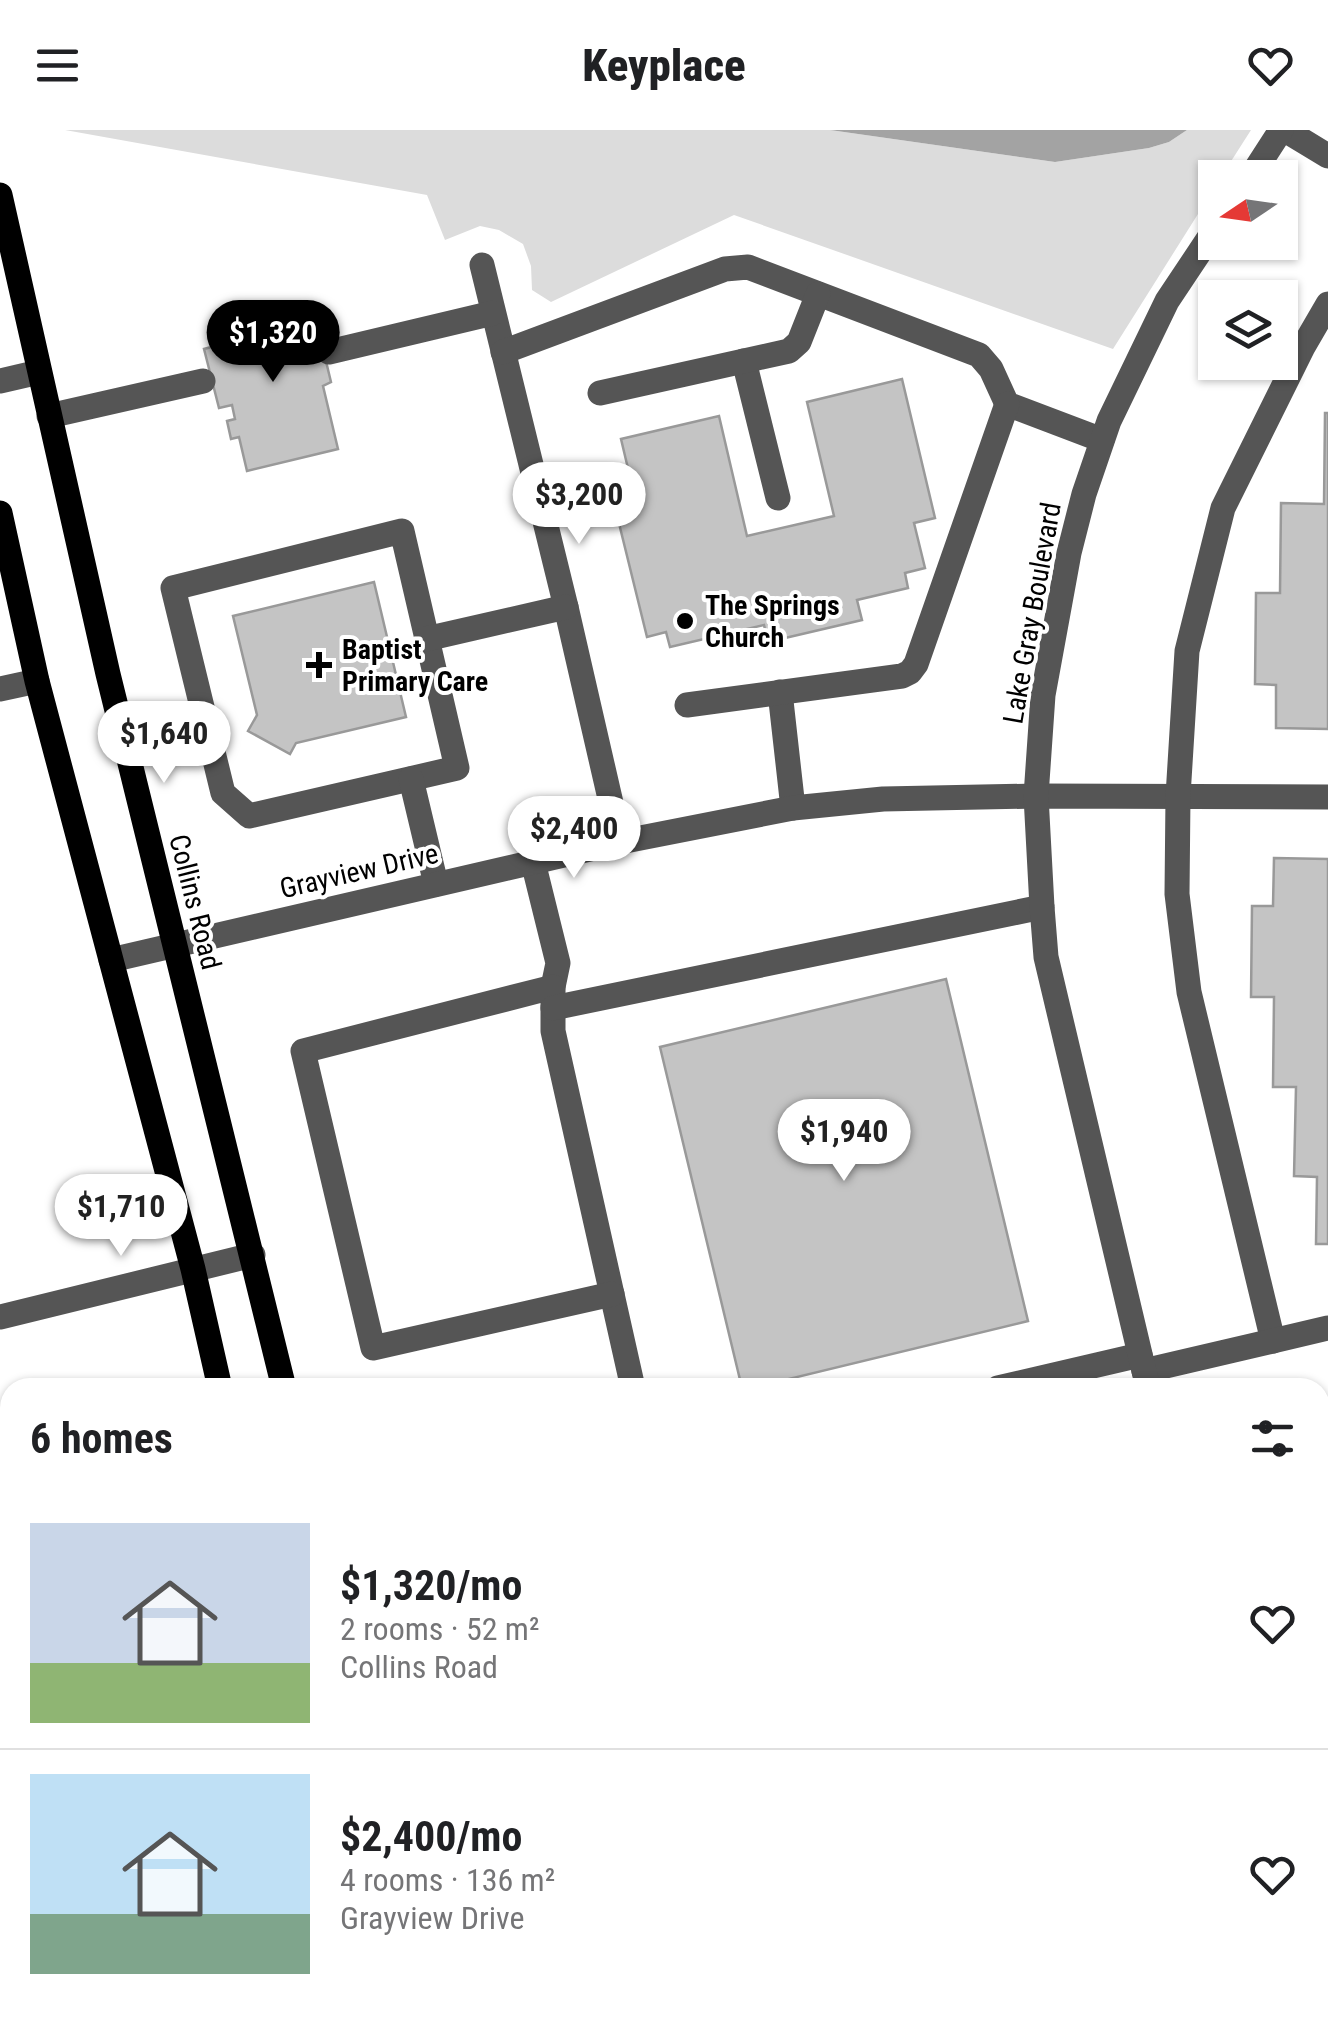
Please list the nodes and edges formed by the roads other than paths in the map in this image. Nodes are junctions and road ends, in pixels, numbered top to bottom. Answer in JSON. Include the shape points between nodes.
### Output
{"nodes":[{"id":1,"x":1283,"y":130,"type":"edge"},
{"id":2,"x":1328,"y":156,"type":"edge"},
{"id":3,"x":1262,"y":160,"type":"edge"},
{"id":4,"x":0,"y":195,"type":"edge"},
{"id":5,"x":1198,"y":254,"type":"edge"},
{"id":6,"x":482,"y":265,"type":"dead end"},
{"id":7,"x":818,"y":294,"type":"junction"},
{"id":8,"x":1328,"y":304,"type":"edge"},
{"id":9,"x":493,"y":313,"type":"junction"},
{"id":10,"x":329,"y":352,"type":"dead end"},
{"id":11,"x":503,"y":352,"type":"junction"},
{"id":12,"x":744,"y":361,"type":"junction"},
{"id":13,"x":39,"y":372,"type":"junction"},
{"id":14,"x":203,"y":380,"type":"dead end"},
{"id":15,"x":0,"y":381,"type":"edge"},
{"id":16,"x":600,"y":393,"type":"dead end"},
{"id":17,"x":1007,"y":404,"type":"junction"},
{"id":18,"x":49,"y":416,"type":"junction"},
{"id":19,"x":1102,"y":440,"type":"junction"},
{"id":20,"x":778,"y":498,"type":"dead end"},
{"id":21,"x":0,"y":513,"type":"edge"},
{"id":22,"x":566,"y":607,"type":"junction"},
{"id":23,"x":426,"y":639,"type":"junction"},
{"id":24,"x":37,"y":681,"type":"junction"},
{"id":25,"x":0,"y":690,"type":"edge"},
{"id":26,"x":780,"y":692,"type":"junction"},
{"id":27,"x":688,"y":705,"type":"dead end"},
{"id":28,"x":411,"y":779,"type":"junction"},
{"id":29,"x":1036,"y":796,"type":"junction"},
{"id":30,"x":1178,"y":796,"type":"junction"},
{"id":31,"x":1328,"y":797,"type":"edge"},
{"id":32,"x":793,"y":808,"type":"junction"},
{"id":33,"x":620,"y":842,"type":"junction"},
{"id":34,"x":532,"y":862,"type":"junction"},
{"id":35,"x":436,"y":884,"type":"junction"},
{"id":36,"x":1042,"y":908,"type":"junction"},
{"id":37,"x":174,"y":945,"type":"junction"},
{"id":38,"x":111,"y":960,"type":"junction"},
{"id":39,"x":553,"y":998,"type":"junction"},
{"id":40,"x":253,"y":1255,"type":"junction"},
{"id":41,"x":192,"y":1269,"type":"junction"},
{"id":42,"x":612,"y":1294,"type":"junction"},
{"id":43,"x":0,"y":1317,"type":"edge"},
{"id":44,"x":1328,"y":1328,"type":"edge"},
{"id":45,"x":1272,"y":1341,"type":"junction"},
{"id":46,"x":1144,"y":1371,"type":"edge"},
{"id":47,"x":218,"y":1378,"type":"edge"},
{"id":48,"x":282,"y":1378,"type":"edge"},
{"id":49,"x":631,"y":1378,"type":"edge"},
{"id":50,"x":1084,"y":1378,"type":"edge"}],
"edges":[{"from":1,"to":2,"type":"street"},
{"from":1,"to":3,"type":"street"},
{"from":4,"to":13,"type":"main road","name":"Collins Road"},
{"from":5,"to":19,"type":"street","name":"Lake Gray Boulevard","via":[[1167,301]]},
{"from":6,"to":9,"type":"street"},
{"from":7,"to":11,"type":"street","via":[[759,270],[725,269]]},
{"from":7,"to":12,"type":"street","via":[[794,348]]},
{"from":7,"to":17,"type":"street","via":[[979,355]]},
{"from":8,"to":30,"type":"street","via":[[1223,508],[1186,651]]},
{"from":9,"to":10,"type":"street"},
{"from":9,"to":11,"type":"street"},
{"from":11,"to":22,"type":"street"},
{"from":12,"to":16,"type":"street"},
{"from":12,"to":20,"type":"street"},
{"from":13,"to":15,"type":"street"},
{"from":13,"to":18,"type":"main road","name":"Collins Road"},
{"from":14,"to":18,"type":"street"},
{"from":17,"to":19,"type":"street"},
{"from":17,"to":26,"type":"street","via":[[910,672]]},
{"from":18,"to":37,"type":"main road","name":"Collins Road"},
{"from":19,"to":29,"type":"street","name":"Lake Gray Boulevard","via":[[1076,524],[1042,695]]},
{"from":21,"to":24,"type":"main road"},
{"from":22,"to":23,"type":"street"},
{"from":22,"to":33,"type":"street"},
{"from":23,"to":28,"type":"street","via":[[456,768]]},
{"from":23,"to":28,"type":"street","via":[[402,531],[173,588],[223,793],[249,816]]},
{"from":24,"to":25,"type":"street"},
{"from":24,"to":38,"type":"main road"},
{"from":26,"to":27,"type":"street"},
{"from":26,"to":32,"type":"street"},
{"from":28,"to":35,"type":"street"},
{"from":29,"to":30,"type":"street","name":"Grayview Drive"},
{"from":29,"to":32,"type":"street","name":"Grayview Drive"},
{"from":29,"to":36,"type":"street","name":"Lake Gray Boulevard"},
{"from":30,"to":31,"type":"street","name":"Grayview Drive"},
{"from":30,"to":45,"type":"street","via":[[1177,894],[1189,992]]},
{"from":32,"to":33,"type":"street","name":"Grayview Drive"},
{"from":33,"to":34,"type":"street","name":"Grayview Drive"},
{"from":34,"to":35,"type":"street","name":"Grayview Drive"},
{"from":34,"to":39,"type":"street","via":[[558,963]]},
{"from":35,"to":37,"type":"street","name":"Grayview Drive"},
{"from":36,"to":39,"type":"street"},
{"from":36,"to":46,"type":"street","name":"Lake Gray Boulevard","via":[[1046,957]]},
{"from":37,"to":38,"type":"street","name":"Grayview Drive"},
{"from":37,"to":40,"type":"main road","name":"Collins Road"},
{"from":38,"to":41,"type":"main road"},
{"from":39,"to":42,"type":"street","via":[[553,1031]]},
{"from":39,"to":42,"type":"street","via":[[303,1052],[372,1348]]},
{"from":40,"to":41,"type":"street"},
{"from":40,"to":48,"type":"main road","name":"Collins Road"},
{"from":41,"to":43,"type":"street"},
{"from":41,"to":47,"type":"main road"},
{"from":42,"to":49,"type":"street"},
{"from":44,"to":45,"type":"street"},
{"from":45,"to":46,"type":"street"},
{"from":46,"to":50,"type":"street"}]}
